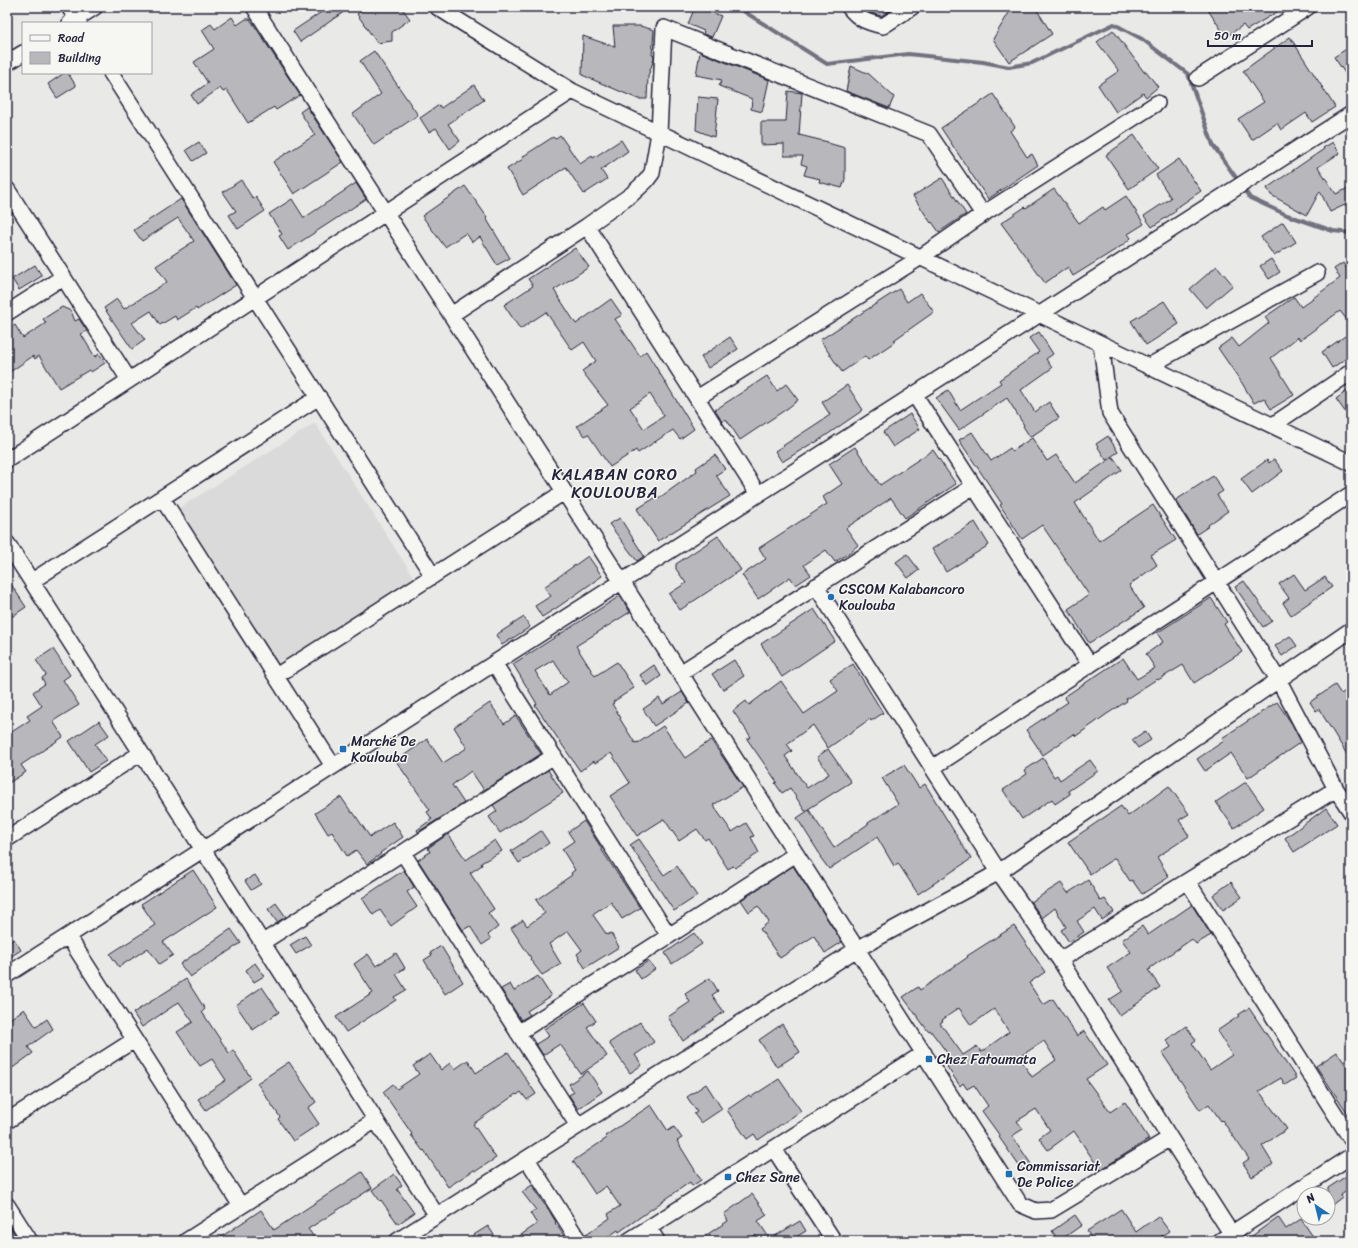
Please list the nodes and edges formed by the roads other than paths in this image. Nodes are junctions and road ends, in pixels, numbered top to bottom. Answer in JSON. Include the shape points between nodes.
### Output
{"nodes":[{"id":1,"x":95,"y":7,"type":"edge"},
{"id":2,"x":254,"y":7,"type":"edge"},
{"id":3,"x":437,"y":7,"type":"edge"},
{"id":4,"x":849,"y":7,"type":"edge"},
{"id":5,"x":912,"y":7,"type":"edge"},
{"id":6,"x":1308,"y":7,"type":"edge"},
{"id":7,"x":74,"y":18,"type":"edge"},
{"id":8,"x":22,"y":54,"type":"edge"},
{"id":9,"x":7,"y":64,"type":"edge"},
{"id":10,"x":112,"y":74,"type":"edge"},
{"id":11,"x":1198,"y":78,"type":"dead end"},
{"id":12,"x":572,"y":91,"type":"junction"},
{"id":13,"x":1157,"y":103,"type":"dead end"},
{"id":14,"x":1351,"y":114,"type":"edge"},
{"id":15,"x":659,"y":133,"type":"junction"},
{"id":16,"x":7,"y":189,"type":"edge"},
{"id":17,"x":386,"y":212,"type":"junction"},
{"id":18,"x":983,"y":214,"type":"junction"},
{"id":19,"x":587,"y":226,"type":"junction"},
{"id":20,"x":921,"y":258,"type":"junction"},
{"id":21,"x":1318,"y":273,"type":"dead end"},
{"id":22,"x":63,"y":277,"type":"junction"},
{"id":23,"x":255,"y":298,"type":"junction"},
{"id":24,"x":7,"y":313,"type":"edge"},
{"id":25,"x":1040,"y":314,"type":"junction"},
{"id":26,"x":451,"y":315,"type":"junction"},
{"id":27,"x":1101,"y":344,"type":"junction"},
{"id":28,"x":1149,"y":366,"type":"junction"},
{"id":29,"x":1351,"y":372,"type":"edge"},
{"id":30,"x":129,"y":380,"type":"junction"},
{"id":31,"x":914,"y":394,"type":"junction"},
{"id":32,"x":319,"y":397,"type":"junction"},
{"id":33,"x":696,"y":398,"type":"junction"},
{"id":34,"x":1273,"y":425,"type":"junction"},
{"id":35,"x":7,"y":460,"type":"edge"},
{"id":36,"x":1351,"y":463,"type":"edge"},
{"id":37,"x":974,"y":486,"type":"junction"},
{"id":38,"x":564,"y":492,"type":"junction"},
{"id":39,"x":758,"y":494,"type":"junction"},
{"id":40,"x":1351,"y":494,"type":"edge"},
{"id":41,"x":162,"y":498,"type":"junction"},
{"id":42,"x":7,"y":543,"type":"edge"},
{"id":43,"x":433,"y":576,"type":"junction"},
{"id":44,"x":32,"y":581,"type":"junction"},
{"id":45,"x":622,"y":581,"type":"junction"},
{"id":46,"x":1217,"y":582,"type":"junction"},
{"id":47,"x":816,"y":586,"type":"junction"},
{"id":48,"x":1351,"y":630,"type":"edge"},
{"id":49,"x":494,"y":663,"type":"junction"},
{"id":50,"x":1090,"y":665,"type":"junction"},
{"id":51,"x":680,"y":673,"type":"junction"},
{"id":52,"x":276,"y":676,"type":"junction"},
{"id":53,"x":1279,"y":680,"type":"junction"},
{"id":54,"x":142,"y":753,"type":"junction"},
{"id":55,"x":554,"y":756,"type":"junction"},
{"id":56,"x":333,"y":766,"type":"junction"},
{"id":57,"x":932,"y":768,"type":"junction"},
{"id":58,"x":1336,"y":789,"type":"junction"},
{"id":59,"x":1351,"y":812,"type":"edge"},
{"id":60,"x":7,"y":839,"type":"edge"},
{"id":61,"x":203,"y":850,"type":"junction"},
{"id":62,"x":403,"y":853,"type":"junction"},
{"id":63,"x":796,"y":854,"type":"junction"},
{"id":64,"x":999,"y":872,"type":"junction"},
{"id":65,"x":1188,"y":882,"type":"junction"},
{"id":66,"x":68,"y":936,"type":"junction"},
{"id":67,"x":669,"y":936,"type":"junction"},
{"id":68,"x":262,"y":942,"type":"junction"},
{"id":69,"x":857,"y":949,"type":"junction"},
{"id":70,"x":1060,"y":960,"type":"junction"},
{"id":71,"x":7,"y":975,"type":"edge"},
{"id":72,"x":518,"y":1033,"type":"junction"},
{"id":73,"x":134,"y":1040,"type":"junction"},
{"id":74,"x":924,"y":1053,"type":"junction"},
{"id":75,"x":376,"y":1120,"type":"junction"},
{"id":76,"x":7,"y":1121,"type":"edge"},
{"id":77,"x":578,"y":1126,"type":"junction"},
{"id":78,"x":1170,"y":1138,"type":"junction"},
{"id":79,"x":1351,"y":1139,"type":"edge"},
{"id":80,"x":774,"y":1149,"type":"junction"},
{"id":81,"x":1351,"y":1156,"type":"edge"},
{"id":82,"x":526,"y":1159,"type":"junction"},
{"id":83,"x":7,"y":1205,"type":"edge"},
{"id":84,"x":240,"y":1206,"type":"junction"},
{"id":85,"x":437,"y":1216,"type":"junction"},
{"id":86,"x":649,"y":1228,"type":"junction"},
{"id":87,"x":1229,"y":1239,"type":"edge"},
{"id":88,"x":30,"y":1241,"type":"edge"},
{"id":89,"x":186,"y":1241,"type":"edge"},
{"id":90,"x":397,"y":1241,"type":"edge"},
{"id":91,"x":579,"y":1241,"type":"edge"},
{"id":92,"x":628,"y":1241,"type":"edge"},
{"id":93,"x":657,"y":1241,"type":"edge"},
{"id":94,"x":834,"y":1241,"type":"edge"}],
"edges":[{"from":1,"to":7,"type":"street"},
{"from":2,"to":17,"type":"street"},
{"from":3,"to":12,"type":"street"},
{"from":4,"to":5,"type":"street","via":[[867,22],[883,26]]},
{"from":6,"to":11,"type":"street"},
{"from":8,"to":9,"type":"street"},
{"from":10,"to":23,"type":"street"},
{"from":12,"to":15,"type":"street"},
{"from":12,"to":17,"type":"street"},
{"from":13,"to":18,"type":"street"},
{"from":14,"to":25,"type":"street"},
{"from":15,"to":18,"type":"street","via":[[664,28],[929,134]]},
{"from":15,"to":19,"type":"street","via":[[652,173],[646,181]]},
{"from":15,"to":20,"type":"street"},
{"from":16,"to":22,"type":"street"},
{"from":17,"to":23,"type":"street"},
{"from":17,"to":26,"type":"street"},
{"from":18,"to":20,"type":"street"},
{"from":19,"to":26,"type":"street"},
{"from":19,"to":33,"type":"street"},
{"from":20,"to":25,"type":"street"},
{"from":20,"to":33,"type":"street"},
{"from":21,"to":28,"type":"street"},
{"from":22,"to":24,"type":"street"},
{"from":22,"to":30,"type":"street"},
{"from":23,"to":30,"type":"street"},
{"from":23,"to":32,"type":"street"},
{"from":25,"to":27,"type":"street"},
{"from":25,"to":31,"type":"street"},
{"from":26,"to":38,"type":"street"},
{"from":27,"to":28,"type":"street"},
{"from":27,"to":46,"type":"street","via":[[1110,413]]},
{"from":28,"to":34,"type":"street"},
{"from":29,"to":34,"type":"street"},
{"from":30,"to":35,"type":"street"},
{"from":31,"to":37,"type":"street"},
{"from":31,"to":39,"type":"street"},
{"from":32,"to":41,"type":"street"},
{"from":32,"to":43,"type":"street"},
{"from":33,"to":39,"type":"street"},
{"from":34,"to":36,"type":"street"},
{"from":37,"to":47,"type":"street"},
{"from":37,"to":50,"type":"street"},
{"from":38,"to":43,"type":"street"},
{"from":38,"to":45,"type":"street"},
{"from":39,"to":45,"type":"street"},
{"from":40,"to":46,"type":"street"},
{"from":41,"to":44,"type":"street"},
{"from":41,"to":52,"type":"street"},
{"from":42,"to":44,"type":"street"},
{"from":43,"to":52,"type":"street"},
{"from":44,"to":54,"type":"street"},
{"from":45,"to":49,"type":"street"},
{"from":45,"to":51,"type":"street"},
{"from":46,"to":50,"type":"street"},
{"from":46,"to":53,"type":"street"},
{"from":47,"to":51,"type":"street"},
{"from":47,"to":57,"type":"street"},
{"from":48,"to":53,"type":"street"},
{"from":49,"to":55,"type":"street"},
{"from":49,"to":56,"type":"street"},
{"from":50,"to":57,"type":"street"},
{"from":51,"to":63,"type":"street"},
{"from":52,"to":56,"type":"street"},
{"from":53,"to":58,"type":"street"},
{"from":53,"to":64,"type":"street"},
{"from":54,"to":60,"type":"street"},
{"from":54,"to":61,"type":"street"},
{"from":55,"to":62,"type":"street"},
{"from":55,"to":67,"type":"street"},
{"from":56,"to":61,"type":"street"},
{"from":57,"to":64,"type":"street"},
{"from":58,"to":59,"type":"street"},
{"from":58,"to":65,"type":"street"},
{"from":61,"to":66,"type":"street"},
{"from":61,"to":68,"type":"street"},
{"from":62,"to":68,"type":"street"},
{"from":62,"to":72,"type":"street"},
{"from":63,"to":67,"type":"street"},
{"from":63,"to":69,"type":"street"},
{"from":64,"to":69,"type":"street"},
{"from":64,"to":70,"type":"street"},
{"from":65,"to":70,"type":"street"},
{"from":65,"to":79,"type":"street"},
{"from":66,"to":71,"type":"street"},
{"from":66,"to":73,"type":"street"},
{"from":67,"to":72,"type":"street"},
{"from":68,"to":75,"type":"street"},
{"from":69,"to":74,"type":"street"},
{"from":69,"to":77,"type":"street"},
{"from":70,"to":78,"type":"street"},
{"from":72,"to":77,"type":"street"},
{"from":73,"to":76,"type":"street"},
{"from":73,"to":84,"type":"street"},
{"from":74,"to":78,"type":"street","via":[[1020,1204],[1036,1211],[1051,1210]]},
{"from":74,"to":80,"type":"street"},
{"from":75,"to":84,"type":"street"},
{"from":75,"to":85,"type":"street"},
{"from":77,"to":82,"type":"street"},
{"from":78,"to":87,"type":"street"},
{"from":80,"to":86,"type":"street"},
{"from":80,"to":94,"type":"street"},
{"from":81,"to":87,"type":"street"},
{"from":82,"to":85,"type":"street"},
{"from":82,"to":91,"type":"street"},
{"from":83,"to":88,"type":"street"},
{"from":84,"to":89,"type":"street"},
{"from":85,"to":90,"type":"street"},
{"from":86,"to":92,"type":"street"},
{"from":86,"to":93,"type":"street"}]}
